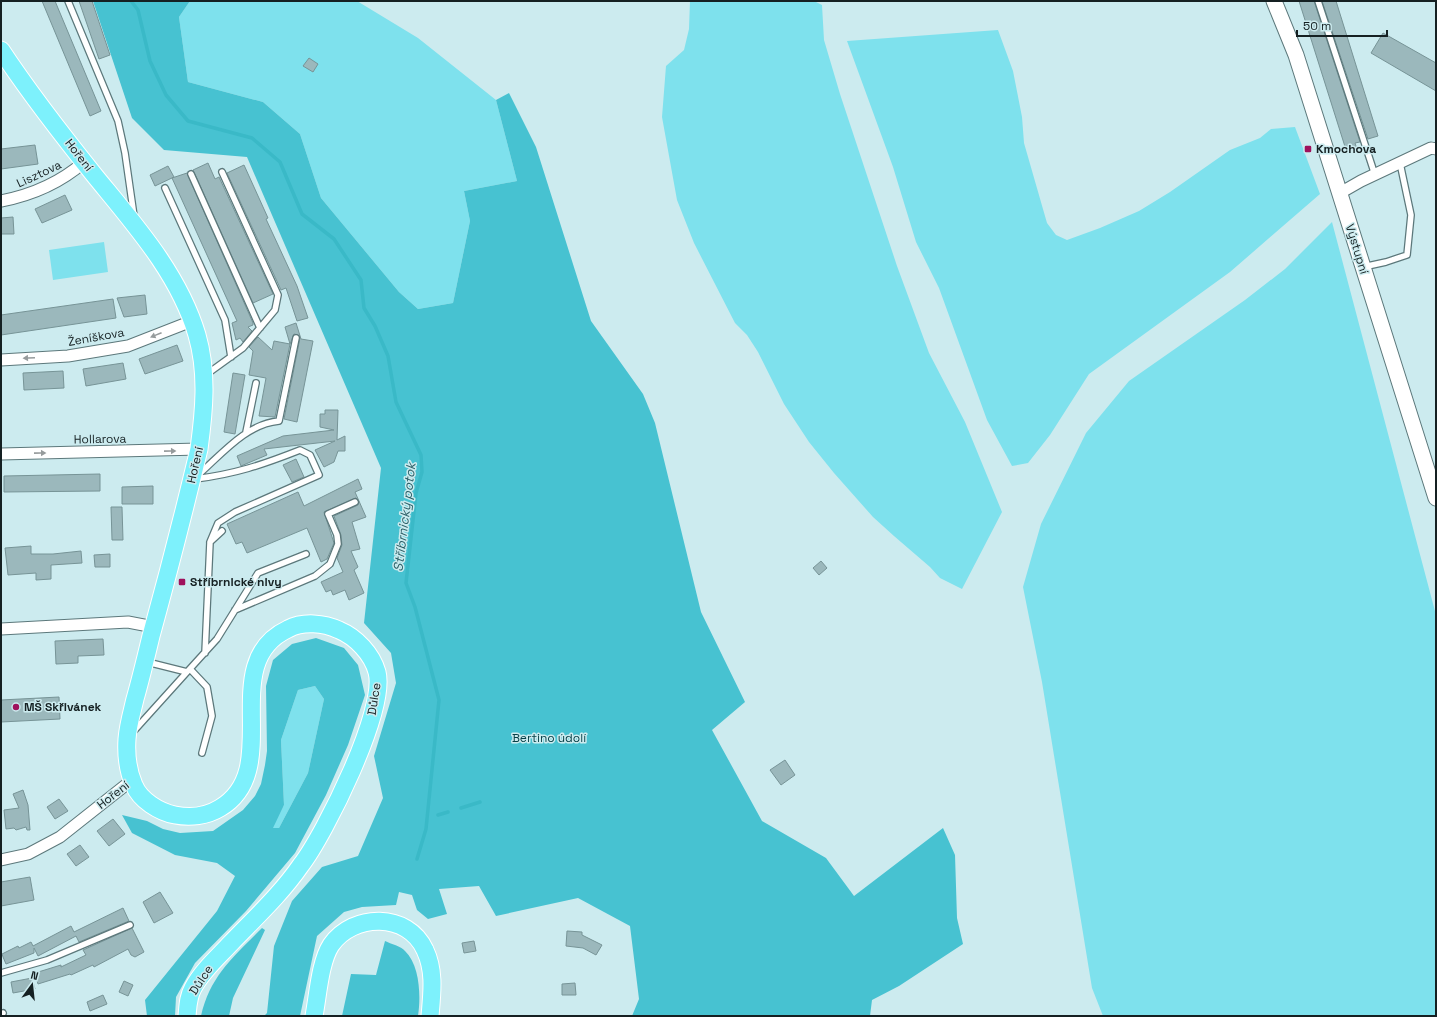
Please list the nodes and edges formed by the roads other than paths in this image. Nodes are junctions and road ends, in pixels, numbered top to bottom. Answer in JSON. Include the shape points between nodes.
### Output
{"nodes":[{"id":1,"x":68,"y":1,"type":"edge"},
{"id":2,"x":1274,"y":1,"type":"edge"},
{"id":3,"x":1318,"y":1,"type":"edge"},
{"id":4,"x":1,"y":50,"type":"edge"},
{"id":5,"x":1436,"y":149,"type":"edge"},
{"id":6,"x":84,"y":162,"type":"junction"},
{"id":7,"x":1400,"y":163,"type":"junction"},
{"id":8,"x":222,"y":172,"type":"dead end"},
{"id":9,"x":190,"y":174,"type":"dead end"},
{"id":10,"x":1375,"y":175,"type":"junction"},
{"id":11,"x":165,"y":188,"type":"dead end"},
{"id":12,"x":1340,"y":193,"type":"junction"},
{"id":13,"x":1,"y":201,"type":"edge"},
{"id":14,"x":136,"y":226,"type":"junction"},
{"id":15,"x":1363,"y":267,"type":"junction"},
{"id":16,"x":192,"y":321,"type":"junction"},
{"id":17,"x":260,"y":328,"type":"junction"},
{"id":18,"x":296,"y":338,"type":"dead end"},
{"id":19,"x":231,"y":357,"type":"junction"},
{"id":20,"x":1,"y":360,"type":"edge"},
{"id":21,"x":203,"y":376,"type":"junction"},
{"id":22,"x":256,"y":383,"type":"dead end"},
{"id":23,"x":246,"y":432,"type":"junction"},
{"id":24,"x":199,"y":449,"type":"junction"},
{"id":25,"x":1,"y":454,"type":"edge"},
{"id":26,"x":192,"y":480,"type":"junction"},
{"id":27,"x":1436,"y":498,"type":"edge"},
{"id":28,"x":356,"y":502,"type":"dead end"},
{"id":29,"x":222,"y":531,"type":"dead end"},
{"id":30,"x":210,"y":542,"type":"junction"},
{"id":31,"x":306,"y":554,"type":"dead end"},
{"id":32,"x":235,"y":610,"type":"junction"},
{"id":33,"x":154,"y":627,"type":"junction"},
{"id":34,"x":1,"y":628,"type":"edge"},
{"id":35,"x":205,"y":653,"type":"junction"},
{"id":36,"x":145,"y":661,"type":"junction"},
{"id":37,"x":189,"y":670,"type":"junction"},
{"id":38,"x":127,"y":739,"type":"junction"},
{"id":39,"x":202,"y":752,"type":"dead end"},
{"id":40,"x":132,"y":780,"type":"junction"},
{"id":41,"x":1,"y":860,"type":"edge"},
{"id":42,"x":130,"y":926,"type":"dead end"},
{"id":43,"x":1,"y":973,"type":"edge"},
{"id":44,"x":187,"y":1016,"type":"edge"},
{"id":45,"x":314,"y":1016,"type":"edge"},
{"id":46,"x":430,"y":1016,"type":"edge"}],
"edges":[{"from":1,"to":14,"type":"lane","via":[[118,120]]},
{"from":2,"to":12,"type":"street","name":"Výstupní","via":[[1296,54]]},
{"from":3,"to":10,"type":"lane"},
{"from":4,"to":6,"type":"main road","name":"Hoření"},
{"from":5,"to":7,"type":"street","via":[[1431,148]]},
{"from":6,"to":13,"type":"street","name":"Lisztova","via":[[45,188],[19,198]]},
{"from":6,"to":14,"type":"main road","name":"Hoření"},
{"from":7,"to":10,"type":"street"},
{"from":7,"to":15,"type":"lane","via":[[1412,215],[1407,255]]},
{"from":8,"to":17,"type":"lane","via":[[278,295],[275,310]]},
{"from":9,"to":17,"type":"lane"},
{"from":10,"to":12,"type":"street"},
{"from":11,"to":19,"type":"lane","via":[[225,320]]},
{"from":12,"to":15,"type":"street","name":"Výstupní"},
{"from":14,"to":16,"type":"main road","name":"Hoření","via":[[173,279]]},
{"from":15,"to":27,"type":"street","name":"Výstupní"},
{"from":16,"to":20,"type":"street","name":"Ženíškova","one_way":true,"via":[[128,346],[68,356]]},
{"from":16,"to":21,"type":"main road","name":"Hoření","via":[[202,357]]},
{"from":17,"to":19,"type":"lane","via":[[244,348]]},
{"from":18,"to":23,"type":"lane","via":[[279,421],[266,422]]},
{"from":19,"to":21,"type":"lane"},
{"from":21,"to":24,"type":"main road","name":"Hoření","via":[[204,417]]},
{"from":22,"to":23,"type":"lane"},
{"from":23,"to":26,"type":"lane"},
{"from":25,"to":24,"type":"street","name":"Hollarova","one_way":true},
{"from":24,"to":26,"type":"main road","name":"Hoření"},
{"from":26,"to":30,"type":"lane","via":[[255,468],[300,450],[310,455],[319,475],[235,512],[218,524]]},
{"from":26,"to":33,"type":"main road","name":"Hoření"},
{"from":28,"to":32,"type":"lane","via":[[328,514],[338,544],[325,570]]},
{"from":29,"to":30,"type":"lane"},
{"from":30,"to":35,"type":"lane"},
{"from":31,"to":32,"type":"lane","via":[[258,572]]},
{"from":32,"to":35,"type":"lane"},
{"from":33,"to":34,"type":"street","via":[[128,622]]},
{"from":33,"to":36,"type":"main road","name":"Hoření"},
{"from":35,"to":37,"type":"lane"},
{"from":36,"to":37,"type":"lane"},
{"from":36,"to":38,"type":"main road","name":"Hoření"},
{"from":37,"to":38,"type":"lane"},
{"from":37,"to":39,"type":"lane","via":[[207,687],[212,716]]},
{"from":38,"to":40,"type":"main road","name":"Hoření"},
{"from":40,"to":41,"type":"street","name":"Hoření","via":[[60,837],[28,854]]},
{"from":40,"to":44,"type":"main road","name":"Důlce","via":[[136,790],[145,800],[162,811],[180,816],[211,813],[235,796],[248,772],[254,670],[266,646],[276,635],[291,627],[305,624],[338,629],[364,647],[378,672],[376,705],[369,725],[341,795],[318,841],[284,888],[199,978],[188,1001]]},
{"from":42,"to":43,"type":"lane","via":[[47,960]]},
{"from":45,"to":46,"type":"main road","via":[[324,963],[330,947],[344,930],[369,920],[384,921],[405,928],[424,948],[432,977]]}]}
